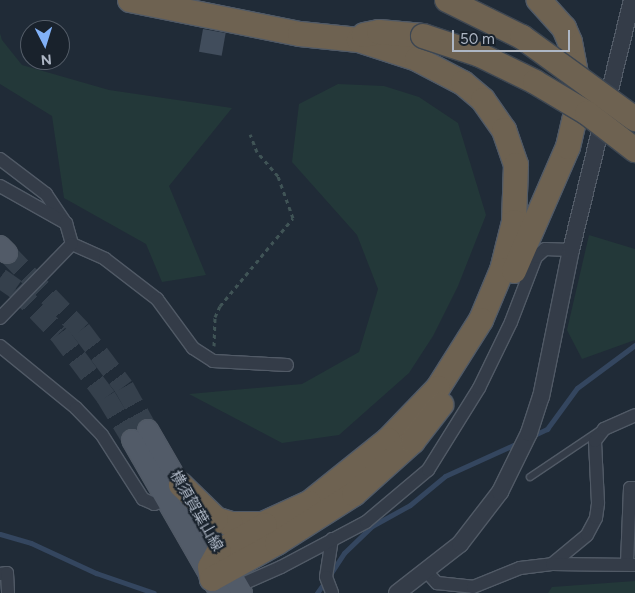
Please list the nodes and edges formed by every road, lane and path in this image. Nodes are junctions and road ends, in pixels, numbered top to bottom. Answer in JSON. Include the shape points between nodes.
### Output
{"nodes":[{"id":1,"x":121,"y":0,"type":"edge"},
{"id":2,"x":130,"y":0,"type":"edge"},
{"id":3,"x":447,"y":0,"type":"edge"},
{"id":4,"x":539,"y":0,"type":"edge"},
{"id":5,"x":632,"y":0,"type":"edge"},
{"id":6,"x":154,"y":6,"type":"junction"},
{"id":7,"x":342,"y":38,"type":"junction"},
{"id":8,"x":635,"y":120,"type":"edge"},
{"id":9,"x":250,"y":134,"type":"dead end"},
{"id":10,"x":635,"y":150,"type":"edge"},
{"id":11,"x":0,"y":159,"type":"edge"},
{"id":12,"x":0,"y":186,"type":"edge"},
{"id":13,"x":66,"y":223,"type":"junction"},
{"id":14,"x":72,"y":244,"type":"junction"},
{"id":15,"x":571,"y":250,"type":"junction"},
{"id":16,"x":0,"y":318,"type":"edge"},
{"id":17,"x":0,"y":346,"type":"edge"},
{"id":18,"x":213,"y":361,"type":"junction"},
{"id":19,"x":287,"y":365,"type":"dead end"},
{"id":20,"x":635,"y":414,"type":"edge"},
{"id":21,"x":604,"y":429,"type":"junction"},
{"id":22,"x":140,"y":435,"type":"tunnel mouth"},
{"id":23,"x":530,"y":477,"type":"dead end"},
{"id":24,"x":635,"y":488,"type":"edge"},
{"id":25,"x":174,"y":492,"type":"junction"},
{"id":26,"x":278,"y":519,"type":"junction"},
{"id":27,"x":332,"y":539,"type":"junction"},
{"id":28,"x":552,"y":564,"type":"junction"},
{"id":29,"x":631,"y":564,"type":"edge"},
{"id":30,"x":426,"y":572,"type":"junction"},
{"id":31,"x":0,"y":574,"type":"edge"},
{"id":32,"x":227,"y":578,"type":"edge"},
{"id":33,"x":460,"y":589,"type":"edge"},
{"id":34,"x":8,"y":593,"type":"edge"},
{"id":35,"x":332,"y":593,"type":"edge"},
{"id":36,"x":397,"y":593,"type":"edge"}],
"edges":[{"from":1,"to":6,"type":"highway"},
{"from":2,"to":6,"type":"highway"},
{"from":3,"to":8,"type":"highway","bridge":true,"via":[[506,28],[550,54]]},
{"from":4,"to":32,"type":"highway","via":[[564,28],[575,53],[580,80],[579,108],[568,147],[488,330],[447,396],[413,441],[391,462],[317,519]]},
{"from":5,"to":15,"type":"street"},
{"from":6,"to":7,"type":"highway","via":[[300,34]]},
{"from":7,"to":10,"type":"highway","bridge":true,"via":[[379,32],[423,36],[480,55],[535,82],[587,114]]},
{"from":7,"to":26,"type":"highway","via":[[395,51],[432,66],[462,83],[482,100],[504,130],[516,165],[514,222],[502,270],[481,320],[438,388],[388,440],[353,470],[309,503]]},
{"from":9,"to":18,"type":"path","via":[[257,152],[278,176],[293,218],[220,306],[216,317]]},
{"from":11,"to":13,"type":"street","via":[[46,194]]},
{"from":12,"to":13,"type":"street"},
{"from":13,"to":14,"type":"street"},
{"from":14,"to":16,"type":"street"},
{"from":14,"to":18,"type":"street","via":[[105,259],[157,298],[192,348]]},
{"from":15,"to":27,"type":"street","via":[[545,249],[536,257],[511,322],[479,388],[428,470],[366,522]]},
{"from":15,"to":30,"type":"street","via":[[541,397],[518,456],[500,492],[481,518],[460,544]]},
{"from":17,"to":25,"type":"street","via":[[76,408],[102,435],[143,499],[154,504]]},
{"from":18,"to":19,"type":"street"},
{"from":20,"to":21,"type":"street"},
{"from":21,"to":23,"type":"lane","via":[[591,433]]},
{"from":21,"to":28,"type":"street","via":[[595,441],[596,518],[587,534]]},
{"from":22,"to":25,"type":"main road","name":"横須賀葉山線"},
{"from":24,"to":29,"type":"street","via":[[630,488]]},
{"from":25,"to":26,"type":"highway","via":[[216,519],[249,526]]},
{"from":25,"to":32,"type":"main road","name":"横須賀葉山線"},
{"from":25,"to":32,"type":"main road","name":"横須賀葉山線"},
{"from":26,"to":32,"type":"highway"},
{"from":27,"to":32,"type":"street","via":[[282,567]]},
{"from":27,"to":35,"type":"street","via":[[326,569]]},
{"from":28,"to":29,"type":"street"},
{"from":28,"to":33,"type":"street","via":[[520,568]]},
{"from":30,"to":33,"type":"street","via":[[436,583]]},
{"from":30,"to":36,"type":"street"},
{"from":31,"to":34,"type":"street","via":[[7,573]]}]}
